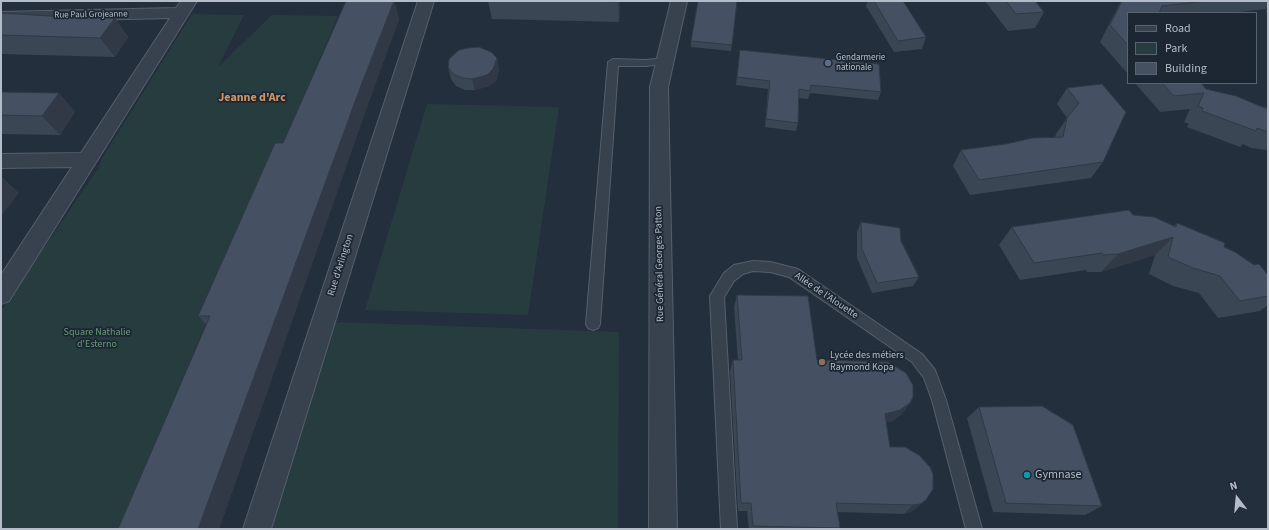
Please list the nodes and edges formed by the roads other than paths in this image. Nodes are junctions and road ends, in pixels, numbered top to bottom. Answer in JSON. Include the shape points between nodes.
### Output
{"nodes":[{"id":1,"x":426,"y":1,"type":"edge"},
{"id":2,"x":679,"y":1,"type":"edge"},
{"id":3,"x":185,"y":7,"type":"edge"},
{"id":4,"x":1,"y":17,"type":"edge"},
{"id":5,"x":665,"y":61,"type":"junction"},
{"id":6,"x":87,"y":160,"type":"junction"},
{"id":7,"x":1,"y":161,"type":"edge"},
{"id":8,"x":1,"y":294,"type":"edge"},
{"id":9,"x":593,"y":324,"type":"dead end"},
{"id":10,"x":257,"y":529,"type":"edge"},
{"id":11,"x":663,"y":529,"type":"edge"},
{"id":12,"x":729,"y":529,"type":"edge"},
{"id":13,"x":974,"y":529,"type":"edge"}],
"edges":[{"from":1,"to":10,"type":"street","name":"Rue d'Arlington"},
{"from":2,"to":5,"type":"street","name":"Rue Général Georges Patton"},
{"from":3,"to":4,"type":"street","name":"Rue Paul Grojeanne"},
{"from":3,"to":6,"type":"street"},
{"from":5,"to":9,"type":"lane","via":[[613,62]]},
{"from":5,"to":11,"type":"street","name":"Rue Général Georges Patton","via":[[659,87]]},
{"from":6,"to":7,"type":"street"},
{"from":6,"to":8,"type":"street"},
{"from":12,"to":13,"type":"lane","name":"Allée de l'Alouette","via":[[717,296],[729,276],[739,269],[753,266],[793,273],[917,358],[930,375],[939,400]]}]}
